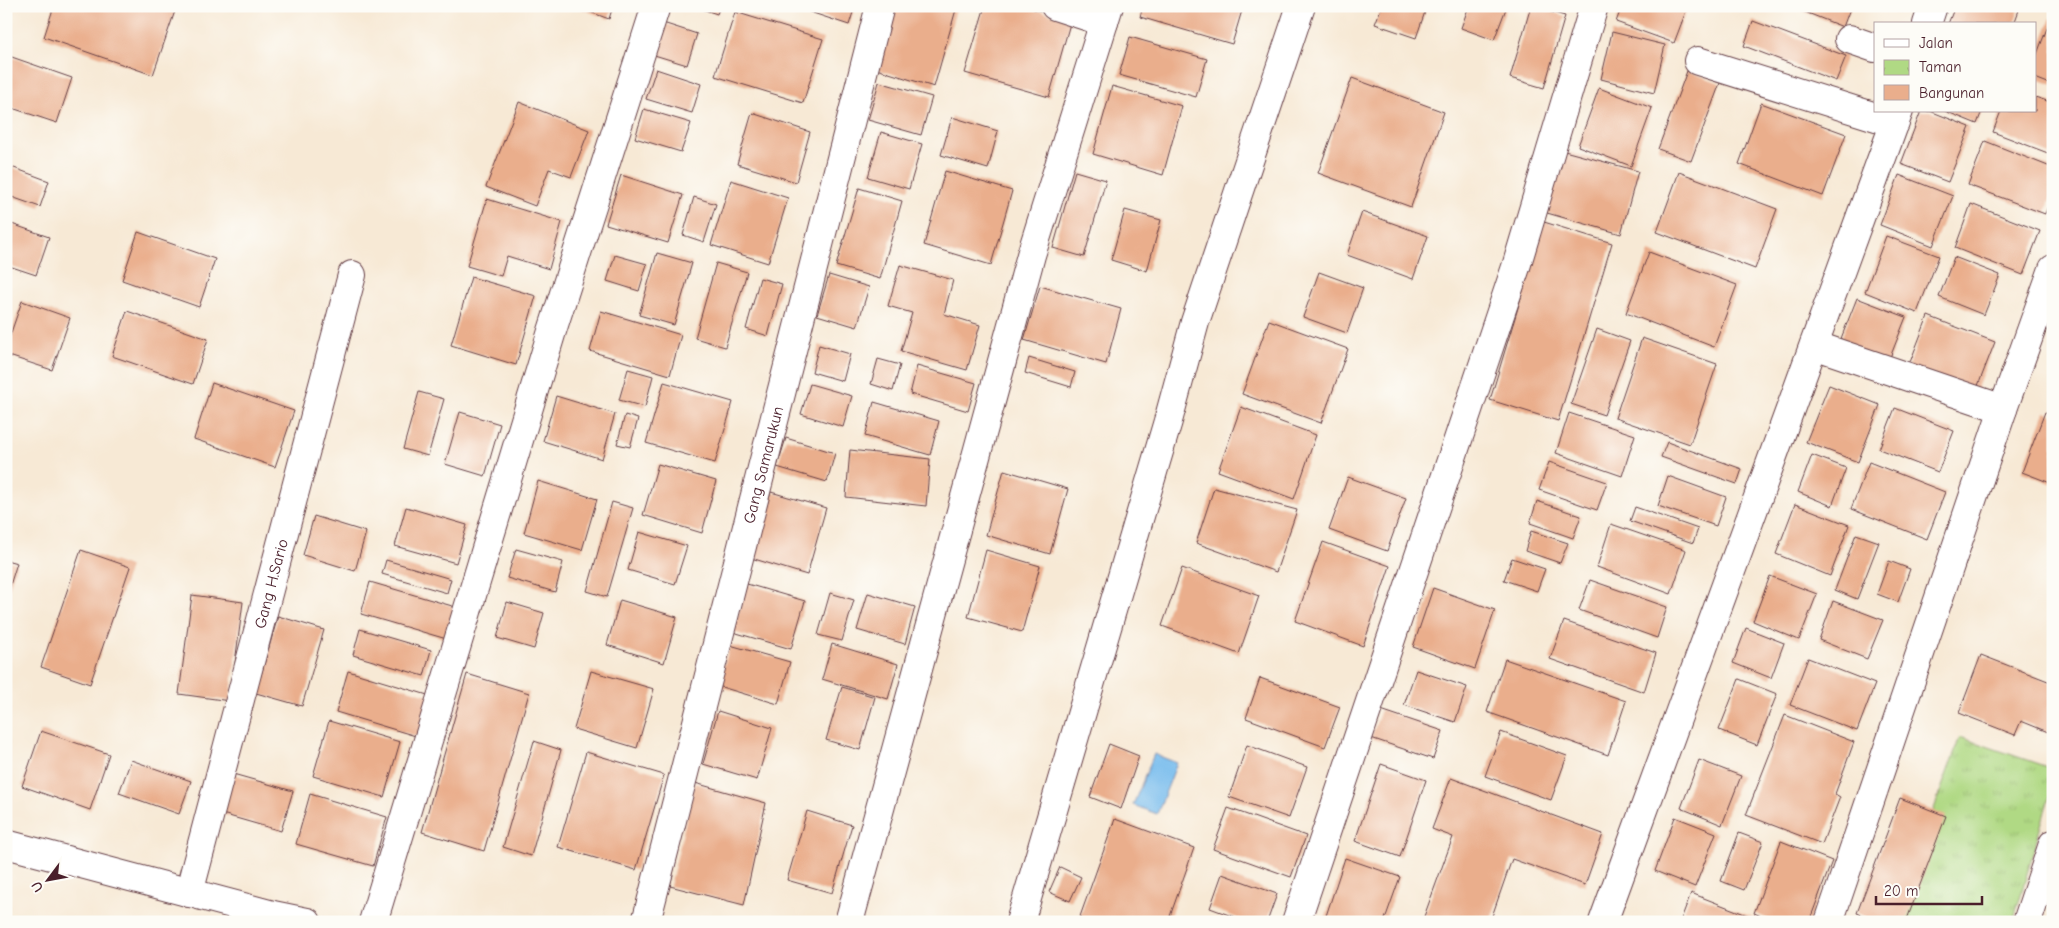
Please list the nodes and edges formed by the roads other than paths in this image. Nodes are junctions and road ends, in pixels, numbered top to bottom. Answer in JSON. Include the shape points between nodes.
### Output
{"nodes":[{"id":1,"x":656,"y":6,"type":"edge"},
{"id":2,"x":880,"y":6,"type":"edge"},
{"id":3,"x":1055,"y":6,"type":"edge"},
{"id":4,"x":1301,"y":6,"type":"edge"},
{"id":5,"x":1594,"y":6,"type":"edge"},
{"id":6,"x":1933,"y":6,"type":"edge"},
{"id":7,"x":1107,"y":14,"type":"edge"},
{"id":8,"x":1928,"y":22,"type":"edge"},
{"id":9,"x":1848,"y":39,"type":"dead end"},
{"id":10,"x":1874,"y":48,"type":"edge"},
{"id":11,"x":1698,"y":61,"type":"dead end"},
{"id":12,"x":1874,"y":111,"type":"edge"},
{"id":13,"x":1879,"y":112,"type":"edge"},
{"id":14,"x":1897,"y":117,"type":"edge"},
{"id":15,"x":2053,"y":269,"type":"edge"},
{"id":16,"x":352,"y":275,"type":"dead end"},
{"id":17,"x":1814,"y":345,"type":"junction"},
{"id":18,"x":2003,"y":409,"type":"junction"},
{"id":19,"x":6,"y":844,"type":"edge"},
{"id":20,"x":2053,"y":844,"type":"edge"},
{"id":21,"x":189,"y":893,"type":"junction"},
{"id":22,"x":273,"y":918,"type":"edge"},
{"id":23,"x":307,"y":922,"type":"edge"},
{"id":24,"x":373,"y":922,"type":"edge"},
{"id":25,"x":646,"y":922,"type":"edge"},
{"id":26,"x":849,"y":922,"type":"edge"},
{"id":27,"x":1020,"y":922,"type":"edge"},
{"id":28,"x":1296,"y":922,"type":"edge"},
{"id":29,"x":1603,"y":922,"type":"edge"},
{"id":30,"x":1828,"y":922,"type":"edge"},
{"id":31,"x":2027,"y":922,"type":"edge"}],
"edges":[{"from":1,"to":24,"type":"street","via":[[552,331]]},
{"from":2,"to":25,"type":"street","name":"Gang Samarukun"},
{"from":3,"to":7,"type":"street"},
{"from":4,"to":27,"type":"street","via":[[1195,322]]},
{"from":5,"to":28,"type":"street","via":[[1513,276]]},
{"from":6,"to":8,"type":"street"},
{"from":7,"to":26,"type":"street","via":[[1031,255]]},
{"from":9,"to":10,"type":"street"},
{"from":11,"to":12,"type":"street"},
{"from":13,"to":14,"type":"street"},
{"from":14,"to":17,"type":"street"},
{"from":15,"to":18,"type":"street"},
{"from":16,"to":21,"type":"street","name":"Gang H.Sario"},
{"from":17,"to":18,"type":"street"},
{"from":17,"to":29,"type":"street"},
{"from":18,"to":30,"type":"street"},
{"from":19,"to":21,"type":"street"},
{"from":20,"to":31,"type":"street"},
{"from":21,"to":22,"type":"street"},
{"from":22,"to":23,"type":"street"}]}
